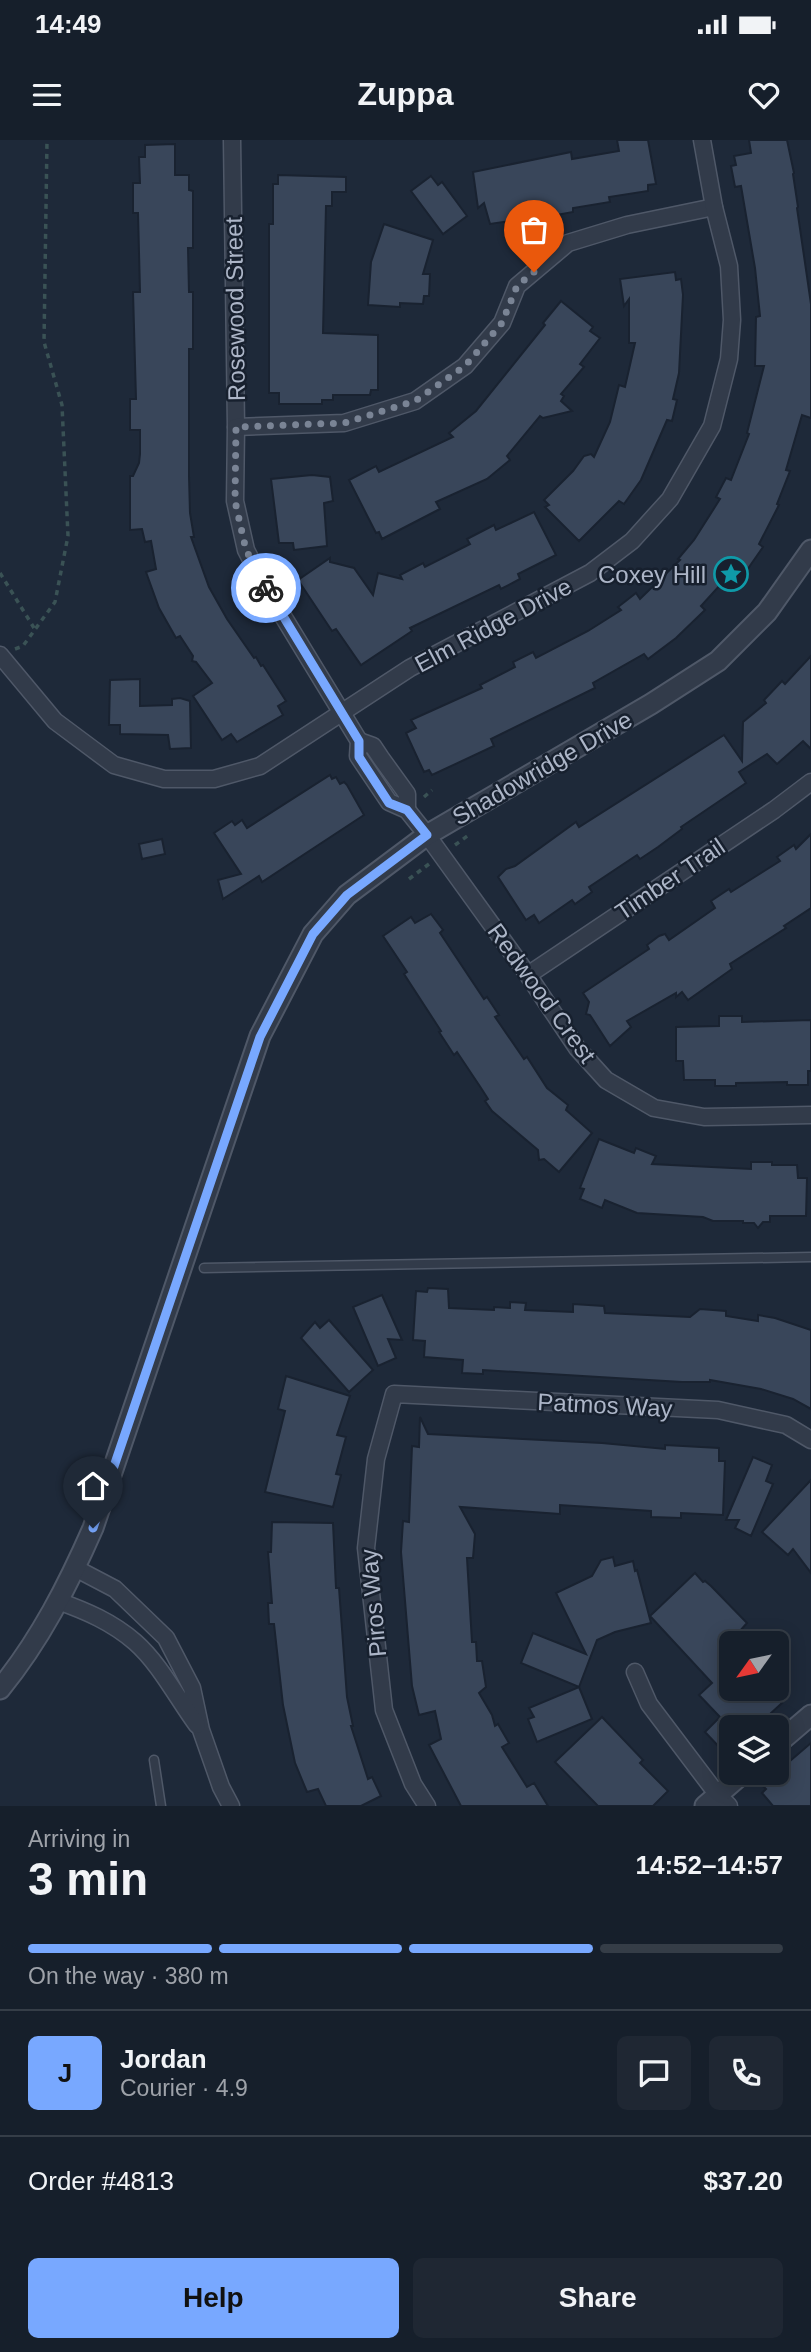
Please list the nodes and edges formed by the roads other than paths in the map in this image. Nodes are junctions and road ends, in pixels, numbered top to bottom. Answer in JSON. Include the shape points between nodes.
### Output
{"nodes":[{"id":1,"x":232,"y":140,"type":"edge"},
{"id":2,"x":702,"y":140,"type":"edge"},
{"id":3,"x":714,"y":207,"type":"junction"},
{"id":4,"x":236,"y":427,"type":"junction"},
{"id":5,"x":811,"y":551,"type":"edge"},
{"id":6,"x":0,"y":655,"type":"edge"},
{"id":7,"x":342,"y":713,"type":"junction"},
{"id":8,"x":811,"y":782,"type":"edge"},
{"id":9,"x":427,"y":835,"type":"junction"},
{"id":10,"x":528,"y":975,"type":"junction"},
{"id":11,"x":811,"y":1115,"type":"edge"},
{"id":12,"x":811,"y":1257,"type":"edge"},
{"id":13,"x":204,"y":1268,"type":"dead end"},
{"id":14,"x":394,"y":1394,"type":"joint"},
{"id":15,"x":811,"y":1440,"type":"edge"},
{"id":16,"x":75,"y":1568,"type":"junction"},
{"id":17,"x":58,"y":1601,"type":"junction"},
{"id":18,"x":166,"y":1638,"type":"junction"},
{"id":19,"x":149,"y":1657,"type":"junction"},
{"id":20,"x":635,"y":1672,"type":"dead end"},
{"id":21,"x":0,"y":1689,"type":"edge"},
{"id":22,"x":811,"y":1715,"type":"edge"},
{"id":23,"x":201,"y":1730,"type":"junction"},
{"id":24,"x":789,"y":1734,"type":"edge"},
{"id":25,"x":154,"y":1760,"type":"dead end"},
{"id":26,"x":732,"y":1785,"type":"edge"},
{"id":27,"x":717,"y":1802,"type":"edge"},
{"id":28,"x":161,"y":1806,"type":"edge"},
{"id":29,"x":231,"y":1806,"type":"edge"},
{"id":30,"x":427,"y":1806,"type":"edge"}],
"edges":[{"from":1,"to":4,"type":"street","name":"Rosewood Street"},
{"from":2,"to":3,"type":"street","name":"Elm Ridge Drive"},
{"from":3,"to":4,"type":"street","via":[[568,243],[517,286],[502,323],[465,366],[415,401],[344,423]]},
{"from":3,"to":7,"type":"street","name":"Elm Ridge Drive","via":[[729,266],[729,359],[712,426],[670,499],[632,541],[590,573],[410,668]]},
{"from":4,"to":7,"type":"street","name":"Rosewood Street","via":[[235,501],[246,550]]},
{"from":5,"to":9,"type":"street","name":"Shadowridge Drive","via":[[767,612],[718,661]]},
{"from":6,"to":7,"type":"street","name":"Elm Ridge Drive","via":[[65,728],[114,765],[164,779],[214,779],[260,766]]},
{"from":7,"to":9,"type":"street","name":"Rosewood Street","via":[[359,741],[373,746],[407,794],[407,810]]},
{"from":8,"to":10,"type":"street","name":"Timber Trail"},
{"from":9,"to":10,"type":"street","name":"Redwood Crest"},
{"from":9,"to":16,"type":"street","name":"Shadowridge Drive","via":[[347,895],[313,934],[260,1037],[93,1528]]},
{"from":10,"to":11,"type":"street","name":"Redwood Crest","via":[[577,1048],[606,1080],[654,1108],[704,1117]]},
{"from":12,"to":13,"type":"lane"},
{"from":14,"to":15,"type":"street","name":"Patmos Way","via":[[718,1410],[786,1425]]},
{"from":14,"to":30,"type":"street","name":"Piros Way","via":[[376,1459],[366,1548],[384,1710],[413,1784]]},
{"from":16,"to":17,"type":"street","name":"Shadowridge Drive"},
{"from":16,"to":18,"type":"street","via":[[115,1589]]},
{"from":17,"to":19,"type":"street","via":[[100,1618]]},
{"from":17,"to":21,"type":"street","name":"Shadowridge Drive"},
{"from":18,"to":19,"type":"street"},
{"from":18,"to":23,"type":"street","via":[[192,1688]]},
{"from":19,"to":23,"type":"street"},
{"from":20,"to":27,"type":"street","via":[[649,1704]]},
{"from":22,"to":24,"type":"street"},
{"from":23,"to":29,"type":"street"},
{"from":25,"to":28,"type":"lane"},
{"from":26,"to":27,"type":"street"}]}
